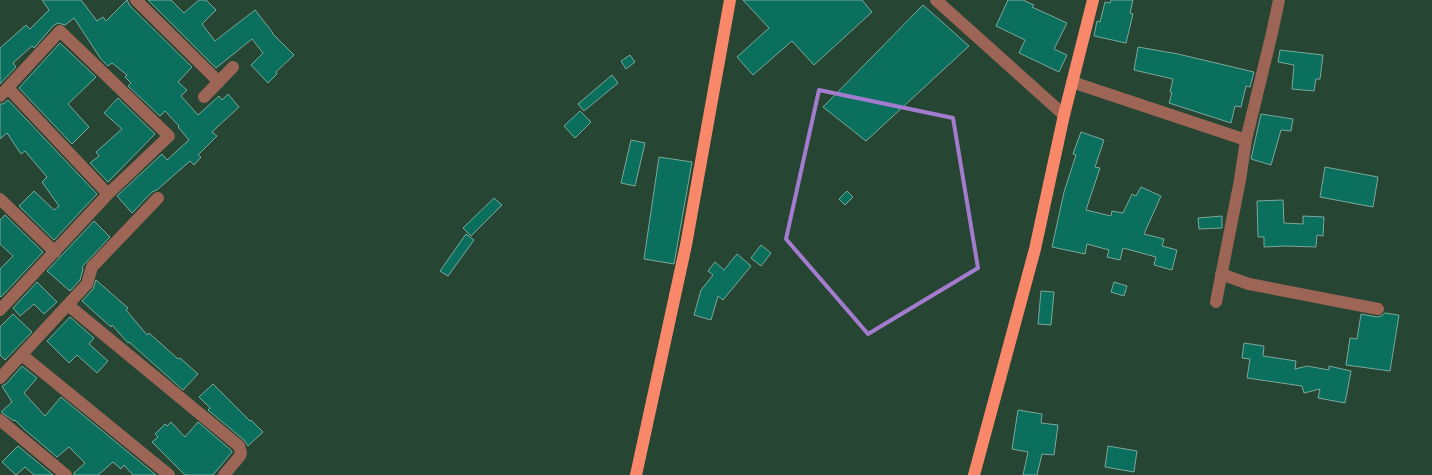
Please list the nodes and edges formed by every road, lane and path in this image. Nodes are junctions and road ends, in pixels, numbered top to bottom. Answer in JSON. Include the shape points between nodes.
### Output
{"nodes":[{"id":1,"x":136,"y":0,"type":"edge"},
{"id":2,"x":730,"y":0,"type":"edge"},
{"id":3,"x":936,"y":0,"type":"edge"},
{"id":4,"x":1092,"y":0,"type":"edge"},
{"id":5,"x":1278,"y":0,"type":"edge"},
{"id":6,"x":233,"y":67,"type":"dead end"},
{"id":7,"x":219,"y":82,"type":"junction"},
{"id":8,"x":1072,"y":82,"type":"junction"},
{"id":9,"x":4,"y":92,"type":"edge"},
{"id":10,"x":204,"y":97,"type":"dead end"},
{"id":11,"x":1064,"y":115,"type":"junction"},
{"id":12,"x":1246,"y":140,"type":"junction"},
{"id":13,"x":108,"y":194,"type":"junction"},
{"id":14,"x":158,"y":198,"type":"dead end"},
{"id":15,"x":0,"y":199,"type":"edge"},
{"id":16,"x":55,"y":252,"type":"junction"},
{"id":17,"x":1222,"y":274,"type":"junction"},
{"id":18,"x":1216,"y":302,"type":"dead end"},
{"id":19,"x":68,"y":305,"type":"junction"},
{"id":20,"x":1378,"y":309,"type":"dead end"},
{"id":21,"x":0,"y":310,"type":"edge"},
{"id":22,"x":22,"y":355,"type":"junction"},
{"id":23,"x":0,"y":378,"type":"edge"},
{"id":24,"x":0,"y":420,"type":"edge"},
{"id":25,"x":66,"y":475,"type":"edge"},
{"id":26,"x":169,"y":475,"type":"edge"},
{"id":27,"x":224,"y":475,"type":"edge"},
{"id":28,"x":636,"y":475,"type":"edge"},
{"id":29,"x":974,"y":475,"type":"edge"}],
"edges":[{"from":1,"to":7,"type":"street"},
{"from":2,"to":28,"type":"main road","via":[[686,245]]},
{"from":3,"to":11,"type":"street"},
{"from":4,"to":8,"type":"main road"},
{"from":5,"to":12,"type":"street"},
{"from":6,"to":7,"type":"street"},
{"from":7,"to":10,"type":"street"},
{"from":8,"to":11,"type":"main road"},
{"from":8,"to":12,"type":"street"},
{"from":9,"to":13,"type":"street"},
{"from":9,"to":13,"type":"street","via":[[60,31],[169,136]]},
{"from":11,"to":29,"type":"main road","via":[[1035,250]]},
{"from":12,"to":17,"type":"street"},
{"from":13,"to":16,"type":"street"},
{"from":14,"to":19,"type":"street","via":[[92,267],[87,284]]},
{"from":15,"to":16,"type":"street"},
{"from":16,"to":21,"type":"street"},
{"from":17,"to":18,"type":"street"},
{"from":17,"to":20,"type":"street","via":[[1249,284]]},
{"from":19,"to":22,"type":"street"},
{"from":19,"to":27,"type":"street","via":[[239,446],[240,456]]},
{"from":22,"to":23,"type":"street"},
{"from":22,"to":26,"type":"street"},
{"from":24,"to":25,"type":"street"}]}
